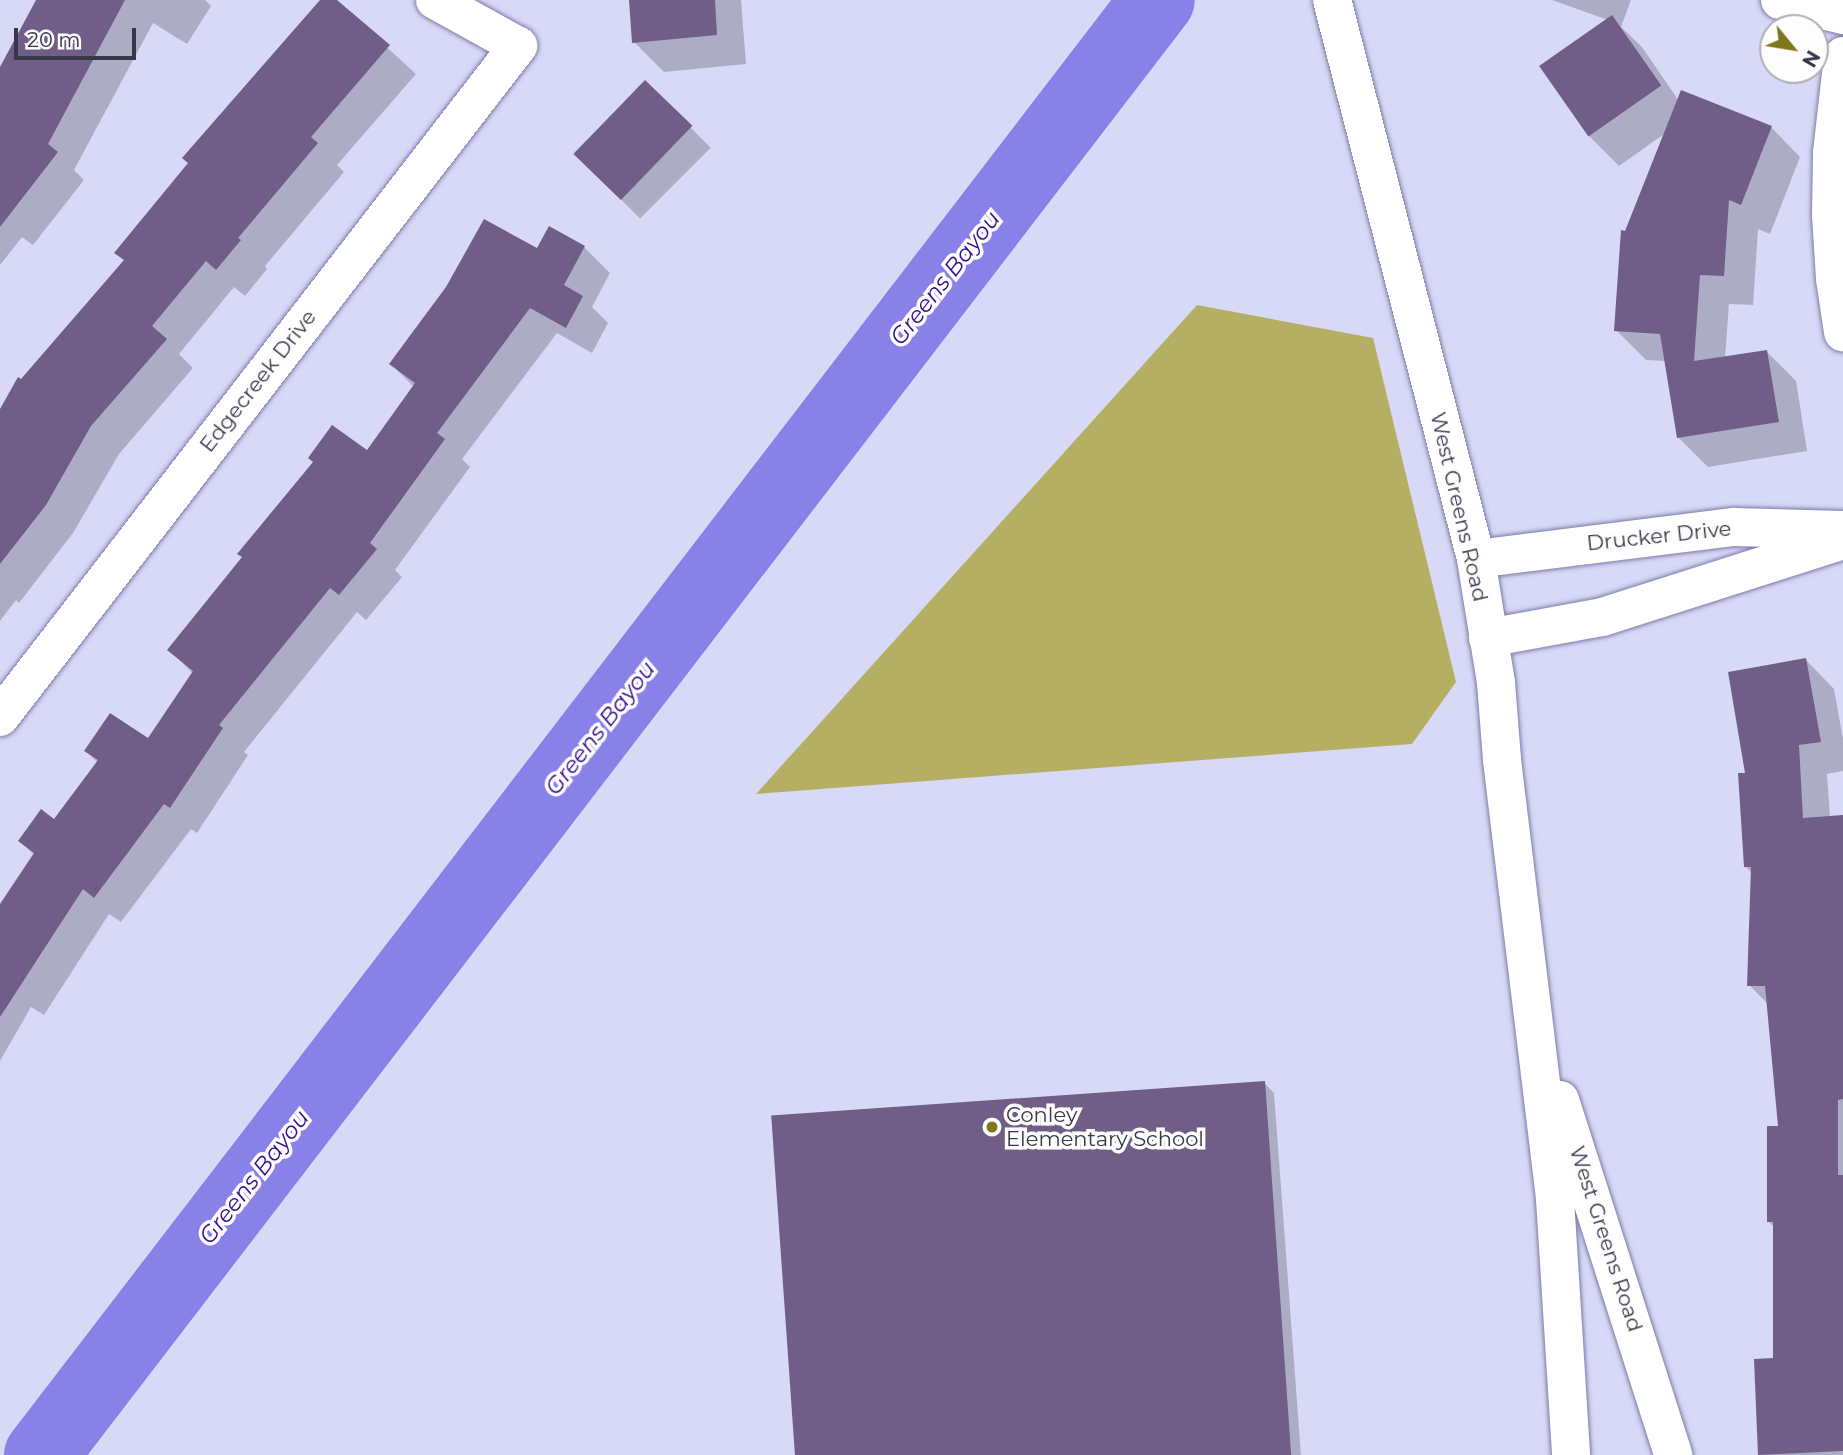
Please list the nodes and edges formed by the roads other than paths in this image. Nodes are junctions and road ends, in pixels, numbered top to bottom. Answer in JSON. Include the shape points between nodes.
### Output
{"nodes":[{"id":1,"x":435,"y":0,"type":"edge"},
{"id":2,"x":1332,"y":0,"type":"edge"},
{"id":3,"x":1780,"y":0,"type":"edge"},
{"id":4,"x":1843,"y":15,"type":"edge"},
{"id":5,"x":1843,"y":56,"type":"edge"},
{"id":6,"x":1843,"y":332,"type":"edge"},
{"id":7,"x":1843,"y":530,"type":"edge"},
{"id":8,"x":1843,"y":540,"type":"edge"},
{"id":9,"x":1476,"y":559,"type":"junction"},
{"id":10,"x":1488,"y":638,"type":"junction"},
{"id":11,"x":0,"y":718,"type":"edge"},
{"id":12,"x":1536,"y":1024,"type":"junction"},
{"id":13,"x":1571,"y":1455,"type":"edge"},
{"id":14,"x":1673,"y":1455,"type":"edge"}],
"edges":[{"from":1,"to":11,"type":"street","name":"Edgecreek Drive","via":[[518,46]]},
{"from":2,"to":9,"type":"street","name":"West Greens Road"},
{"from":3,"to":4,"type":"street"},
{"from":5,"to":6,"type":"street","via":[[1832,153],[1831,215]]},
{"from":7,"to":9,"type":"street","name":"Drucker Drive","via":[[1734,527]]},
{"from":8,"to":10,"type":"street","via":[[1602,617]]},
{"from":9,"to":10,"type":"street","name":"West Greens Road"},
{"from":10,"to":12,"type":"street","name":"West Greens Road"},
{"from":12,"to":13,"type":"street","name":"West Greens Road","via":[[1555,1199]]},
{"from":12,"to":14,"type":"street","name":"West Greens Road"}]}
